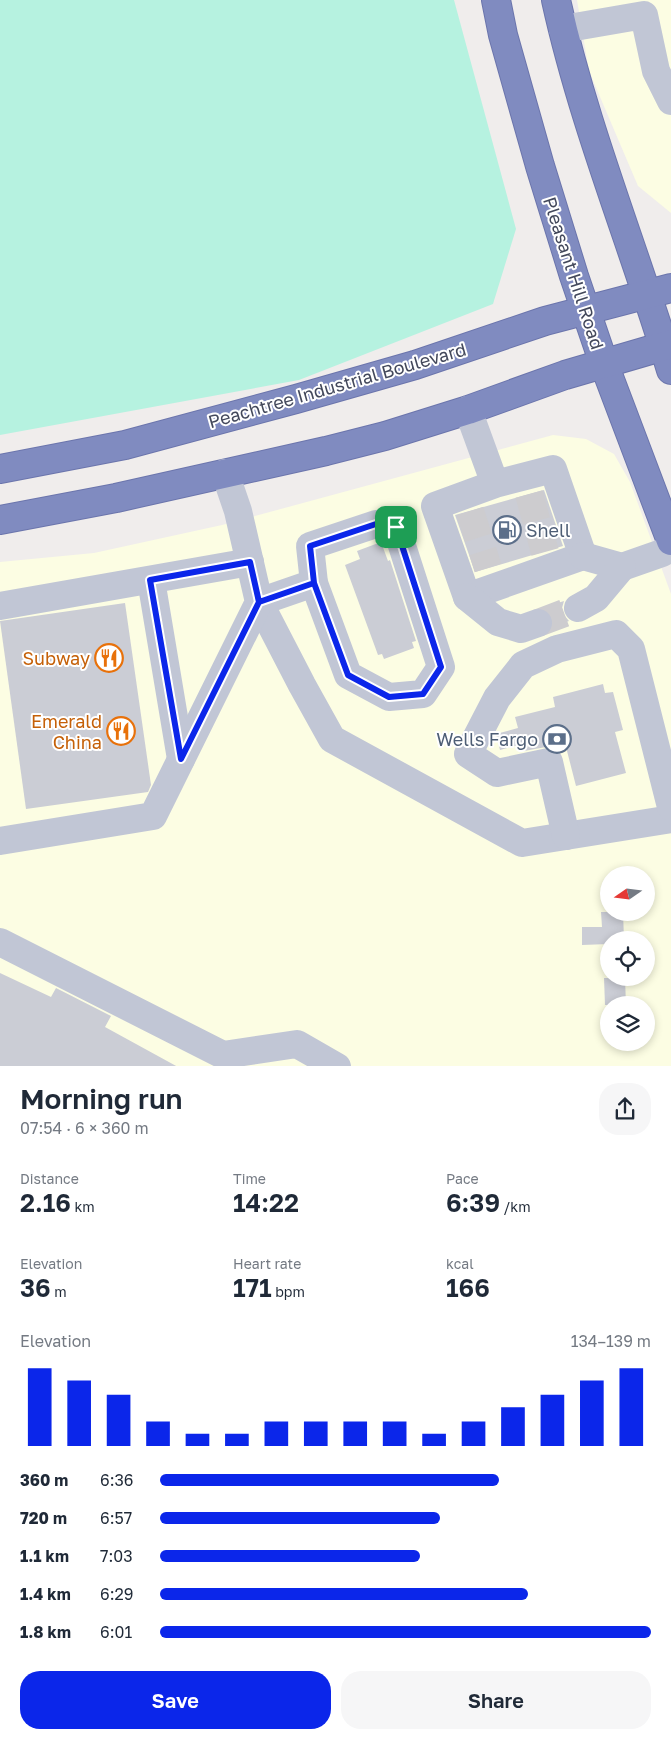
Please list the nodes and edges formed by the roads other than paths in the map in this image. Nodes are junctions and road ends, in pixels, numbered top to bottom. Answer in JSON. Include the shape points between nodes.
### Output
{"nodes":[{"id":1,"x":496,"y":0,"type":"edge"},
{"id":2,"x":556,"y":0,"type":"edge"},
{"id":3,"x":643,"y":7,"type":"edge"},
{"id":4,"x":562,"y":29,"type":"junction"},
{"id":5,"x":662,"y":53,"type":"edge"},
{"id":6,"x":671,"y":101,"type":"edge"},
{"id":7,"x":659,"y":292,"type":"edge"},
{"id":8,"x":586,"y":311,"type":"junction"},
{"id":9,"x":669,"y":354,"type":"edge"},
{"id":10,"x":604,"y":364,"type":"junction"},
{"id":11,"x":468,"y":410,"type":"junction"},
{"id":12,"x":0,"y":469,"type":"edge"},
{"id":13,"x":225,"y":473,"type":"junction"},
{"id":14,"x":514,"y":485,"type":"junction"},
{"id":15,"x":0,"y":520,"type":"edge"},
{"id":16,"x":671,"y":541,"type":"edge"},
{"id":17,"x":671,"y":548,"type":"edge"},
{"id":18,"x":583,"y":556,"type":"junction"},
{"id":19,"x":250,"y":562,"type":"junction"},
{"id":20,"x":622,"y":567,"type":"junction"},
{"id":21,"x":150,"y":580,"type":"junction"},
{"id":22,"x":314,"y":583,"type":"junction"},
{"id":23,"x":466,"y":597,"type":"junction"},
{"id":24,"x":259,"y":602,"type":"junction"},
{"id":25,"x":0,"y":606,"type":"edge"},
{"id":26,"x":578,"y":608,"type":"tunnel mouth"},
{"id":27,"x":538,"y":623,"type":"tunnel mouth"},
{"id":28,"x":181,"y":759,"type":"junction"},
{"id":29,"x":671,"y":807,"type":"edge"},
{"id":30,"x":671,"y":819,"type":"edge"},
{"id":31,"x":566,"y":836,"type":"junction"},
{"id":32,"x":0,"y":842,"type":"edge"},
{"id":33,"x":0,"y":942,"type":"edge"},
{"id":34,"x":277,"y":1056,"type":"edge"},
{"id":35,"x":206,"y":1058,"type":"edge"},
{"id":36,"x":337,"y":1066,"type":"edge"}],
"edges":[{"from":1,"to":8,"type":"highway","name":"Pleasant Hill Road","via":[[540,166]]},
{"from":2,"to":4,"type":"highway"},
{"from":3,"to":4,"type":"lane"},
{"from":3,"to":5,"type":"lane"},
{"from":4,"to":7,"type":"highway","via":[[591,133]]},
{"from":5,"to":6,"type":"lane","via":[[656,71]]},
{"from":7,"to":8,"type":"highway","name":"Peachtree Industrial Boulevard"},
{"from":7,"to":9,"type":"highway"},
{"from":8,"to":10,"type":"highway","name":"Pleasant Hill Road"},
{"from":8,"to":12,"type":"highway","name":"Peachtree Industrial Boulevard","via":[[296,400],[125,445]]},
{"from":9,"to":10,"type":"highway"},
{"from":10,"to":11,"type":"highway"},
{"from":10,"to":16,"type":"highway","name":"Pleasant Hill Road"},
{"from":11,"to":13,"type":"highway","via":[[368,440]]},
{"from":11,"to":14,"type":"lane"},
{"from":13,"to":15,"type":"highway"},
{"from":13,"to":19,"type":"lane"},
{"from":14,"to":18,"type":"lane","via":[[553,469]]},
{"from":14,"to":23,"type":"lane","via":[[465,504],[435,506]]},
{"from":17,"to":20,"type":"lane"},
{"from":18,"to":20,"type":"lane"},
{"from":18,"to":23,"type":"lane","via":[[548,560],[491,578]]},
{"from":19,"to":21,"type":"lane"},
{"from":19,"to":24,"type":"lane"},
{"from":20,"to":26,"type":"lane","via":[[596,598]]},
{"from":21,"to":25,"type":"lane"},
{"from":21,"to":28,"type":"lane"},
{"from":22,"to":22,"type":"lane","via":[[348,675],[389,697],[423,694],[441,667],[396,527],[376,524],[310,546]]},
{"from":22,"to":24,"type":"lane"},
{"from":23,"to":27,"type":"lane","via":[[498,622],[521,629]]},
{"from":24,"to":28,"type":"lane"},
{"from":24,"to":31,"type":"lane","via":[[332,739],[522,843]]},
{"from":28,"to":32,"type":"lane","via":[[153,816]]},
{"from":29,"to":31,"type":"lane","via":[[630,649],[616,634],[557,649],[523,665],[497,698],[468,754],[498,773],[549,762]]},
{"from":30,"to":31,"type":"lane"},
{"from":33,"to":35,"type":"lane"},
{"from":34,"to":35,"type":"lane","via":[[223,1055]]},
{"from":34,"to":36,"type":"lane","via":[[297,1044]]}]}
